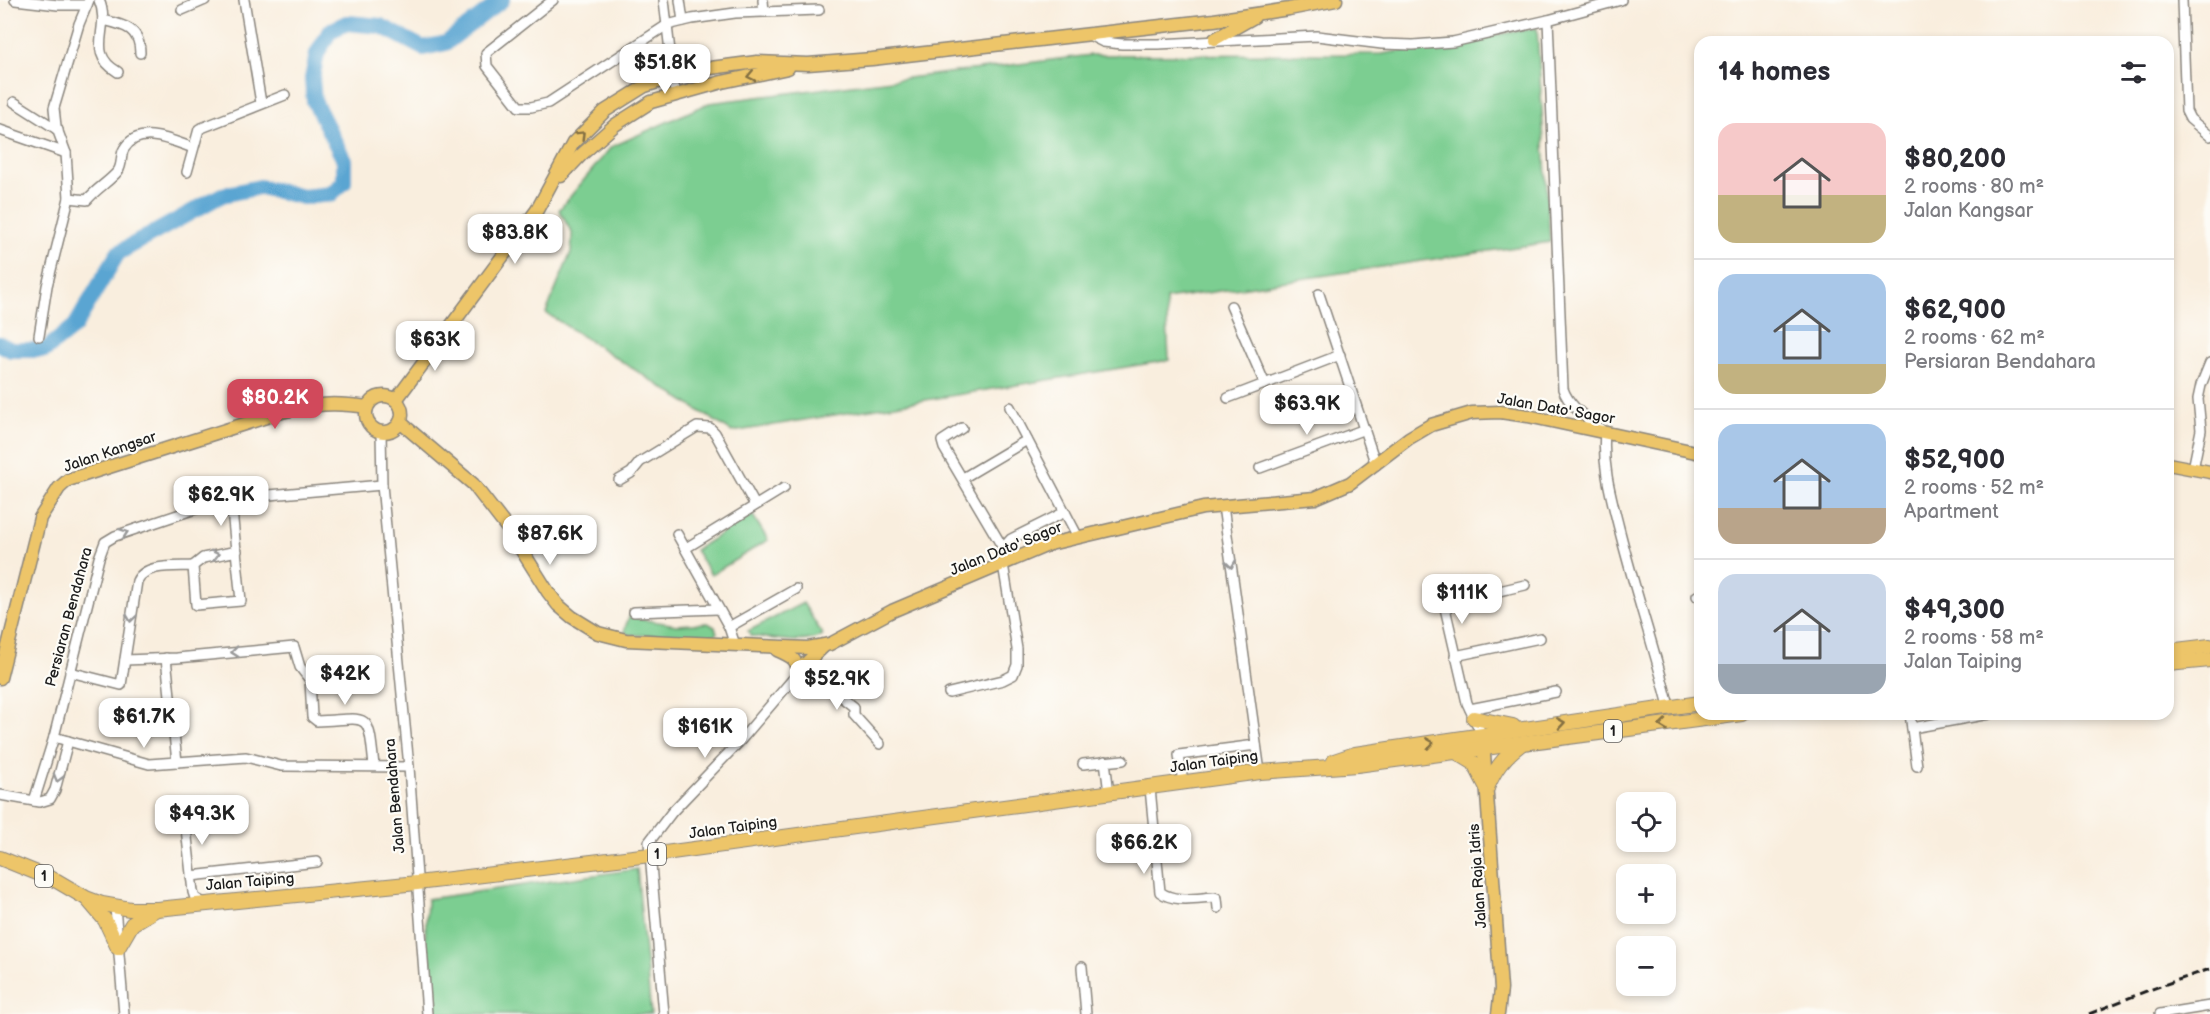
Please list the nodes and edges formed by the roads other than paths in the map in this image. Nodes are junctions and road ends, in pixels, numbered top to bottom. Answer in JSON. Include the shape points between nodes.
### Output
{"nodes":[{"id":1,"x":15,"y":0,"type":"edge"},
{"id":2,"x":99,"y":0,"type":"edge"},
{"id":3,"x":205,"y":0,"type":"edge"},
{"id":4,"x":244,"y":0,"type":"edge"},
{"id":5,"x":553,"y":0,"type":"edge"},
{"id":6,"x":664,"y":0,"type":"edge"},
{"id":7,"x":680,"y":0,"type":"edge"},
{"id":8,"x":763,"y":0,"type":"edge"},
{"id":9,"x":1335,"y":0,"type":"edge"},
{"id":10,"x":1621,"y":0,"type":"edge"},
{"id":11,"x":2182,"y":0,"type":"edge"},
{"id":12,"x":88,"y":2,"type":"edge"},
{"id":13,"x":182,"y":10,"type":"dead end"},
{"id":14,"x":819,"y":10,"type":"dead end"},
{"id":15,"x":764,"y":12,"type":"junction"},
{"id":16,"x":1260,"y":14,"type":"junction"},
{"id":17,"x":103,"y":20,"type":"junction"},
{"id":18,"x":1548,"y":20,"type":"junction"},
{"id":19,"x":683,"y":21,"type":"junction"},
{"id":20,"x":667,"y":25,"type":"junction"},
{"id":21,"x":1087,"y":34,"type":"junction"},
{"id":22,"x":1215,"y":39,"type":"junction"},
{"id":23,"x":140,"y":53,"type":"dead end"},
{"id":24,"x":808,"y":64,"type":"junction"},
{"id":25,"x":118,"y":72,"type":"dead end"},
{"id":26,"x":673,"y":77,"type":"junction"},
{"id":27,"x":675,"y":94,"type":"junction"},
{"id":28,"x":285,"y":96,"type":"dead end"},
{"id":29,"x":14,"y":102,"type":"dead end"},
{"id":30,"x":261,"y":103,"type":"junction"},
{"id":31,"x":0,"y":130,"type":"edge"},
{"id":32,"x":58,"y":130,"type":"junction"},
{"id":33,"x":2210,"y":136,"type":"edge"},
{"id":34,"x":193,"y":148,"type":"junction"},
{"id":35,"x":66,"y":153,"type":"junction"},
{"id":36,"x":187,"y":172,"type":"dead end"},
{"id":37,"x":552,"y":186,"type":"junction"},
{"id":38,"x":69,"y":198,"type":"junction"},
{"id":39,"x":1319,"y":294,"type":"dead end"},
{"id":40,"x":1231,"y":306,"type":"dead end"},
{"id":41,"x":39,"y":336,"type":"dead end"},
{"id":42,"x":1340,"y":355,"type":"junction"},
{"id":43,"x":2210,"y":363,"type":"edge"},
{"id":44,"x":1265,"y":384,"type":"junction"},
{"id":45,"x":1228,"y":398,"type":"dead end"},
{"id":46,"x":396,"y":400,"type":"junction"},
{"id":47,"x":367,"y":407,"type":"junction"},
{"id":48,"x":1010,"y":407,"type":"dead end"},
{"id":49,"x":400,"y":422,"type":"junction"},
{"id":50,"x":962,"y":428,"type":"dead end"},
{"id":51,"x":1365,"y":429,"type":"junction"},
{"id":52,"x":381,"y":432,"type":"junction"},
{"id":53,"x":1605,"y":433,"type":"junction"},
{"id":54,"x":1027,"y":440,"type":"junction"},
{"id":55,"x":1694,"y":454,"type":"edge"},
{"id":56,"x":1376,"y":465,"type":"junction"},
{"id":57,"x":2174,"y":465,"type":"edge"},
{"id":58,"x":1260,"y":468,"type":"dead end"},
{"id":59,"x":2193,"y":469,"type":"junction"},
{"id":60,"x":2210,"y":472,"type":"edge"},
{"id":61,"x":963,"y":478,"type":"junction"},
{"id":62,"x":619,"y":480,"type":"dead end"},
{"id":63,"x":382,"y":484,"type":"junction"},
{"id":64,"x":784,"y":488,"type":"dead end"},
{"id":65,"x":231,"y":500,"type":"junction"},
{"id":66,"x":756,"y":506,"type":"junction"},
{"id":67,"x":1222,"y":506,"type":"junction"},
{"id":68,"x":1065,"y":512,"type":"junction"},
{"id":69,"x":678,"y":534,"type":"dead end"},
{"id":70,"x":1078,"y":537,"type":"junction"},
{"id":71,"x":687,"y":548,"type":"junction"},
{"id":72,"x":1003,"y":548,"type":"junction"},
{"id":73,"x":237,"y":551,"type":"junction"},
{"id":74,"x":1003,"y":564,"type":"junction"},
{"id":75,"x":193,"y":566,"type":"junction"},
{"id":76,"x":1526,"y":585,"type":"dead end"},
{"id":77,"x":796,"y":589,"type":"dead end"},
{"id":78,"x":718,"y":609,"type":"junction"},
{"id":79,"x":634,"y":612,"type":"dead end"},
{"id":80,"x":729,"y":627,"type":"junction"},
{"id":81,"x":1540,"y":638,"type":"dead end"},
{"id":82,"x":735,"y":645,"type":"junction"},
{"id":83,"x":2210,"y":646,"type":"edge"},
{"id":84,"x":772,"y":647,"type":"junction"},
{"id":85,"x":2174,"y":650,"type":"edge"},
{"id":86,"x":1455,"y":656,"type":"junction"},
{"id":87,"x":808,"y":657,"type":"junction"},
{"id":88,"x":166,"y":658,"type":"junction"},
{"id":89,"x":125,"y":660,"type":"junction"},
{"id":90,"x":2210,"y":660,"type":"edge"},
{"id":91,"x":2174,"y":663,"type":"edge"},
{"id":92,"x":70,"y":672,"type":"junction"},
{"id":93,"x":0,"y":678,"type":"edge"},
{"id":94,"x":1556,"y":692,"type":"dead end"},
{"id":95,"x":949,"y":693,"type":"dead end"},
{"id":96,"x":1694,"y":704,"type":"edge"},
{"id":97,"x":1670,"y":706,"type":"junction"},
{"id":98,"x":1472,"y":713,"type":"junction"},
{"id":99,"x":1696,"y":720,"type":"edge"},
{"id":100,"x":1911,"y":720,"type":"edge"},
{"id":101,"x":1956,"y":720,"type":"edge"},
{"id":102,"x":1527,"y":728,"type":"junction"},
{"id":103,"x":1912,"y":728,"type":"junction"},
{"id":104,"x":54,"y":737,"type":"junction"},
{"id":105,"x":68,"y":741,"type":"junction"},
{"id":106,"x":1483,"y":742,"type":"junction"},
{"id":107,"x":1522,"y":743,"type":"junction"},
{"id":108,"x":880,"y":744,"type":"dead end"},
{"id":109,"x":1256,"y":745,"type":"junction"},
{"id":110,"x":1456,"y":752,"type":"junction"},
{"id":111,"x":1123,"y":759,"type":"dead end"},
{"id":112,"x":1105,"y":761,"type":"junction"},
{"id":113,"x":177,"y":762,"type":"junction"},
{"id":114,"x":1083,"y":764,"type":"dead end"},
{"id":115,"x":374,"y":766,"type":"junction"},
{"id":116,"x":1917,"y":766,"type":"dead end"},
{"id":117,"x":409,"y":767,"type":"junction"},
{"id":118,"x":1311,"y":767,"type":"junction"},
{"id":119,"x":1260,"y":772,"type":"junction"},
{"id":120,"x":1183,"y":783,"type":"junction"},
{"id":121,"x":1150,"y":788,"type":"junction"},
{"id":122,"x":1487,"y":788,"type":"junction"},
{"id":123,"x":1109,"y":793,"type":"junction"},
{"id":124,"x":0,"y":795,"type":"edge"},
{"id":125,"x":34,"y":801,"type":"junction"},
{"id":126,"x":185,"y":819,"type":"dead end"},
{"id":127,"x":650,"y":855,"type":"junction"},
{"id":128,"x":0,"y":858,"type":"edge"},
{"id":129,"x":317,"y":862,"type":"dead end"},
{"id":130,"x":191,"y":876,"type":"junction"},
{"id":131,"x":417,"y":883,"type":"junction"},
{"id":132,"x":193,"y":892,"type":"junction"},
{"id":133,"x":86,"y":898,"type":"junction"},
{"id":134,"x":204,"y":903,"type":"junction"},
{"id":135,"x":181,"y":906,"type":"junction"},
{"id":136,"x":115,"y":907,"type":"junction"},
{"id":137,"x":1218,"y":908,"type":"dead end"},
{"id":138,"x":157,"y":909,"type":"junction"},
{"id":139,"x":118,"y":948,"type":"junction"},
{"id":140,"x":1082,"y":967,"type":"dead end"},
{"id":141,"x":2210,"y":1006,"type":"edge"},
{"id":142,"x":124,"y":1014,"type":"edge"},
{"id":143,"x":427,"y":1014,"type":"edge"},
{"id":144,"x":664,"y":1014,"type":"edge"},
{"id":145,"x":1086,"y":1014,"type":"edge"},
{"id":146,"x":1498,"y":1014,"type":"edge"},
{"id":147,"x":2160,"y":1014,"type":"edge"}],
"edges":[{"from":1,"to":12,"type":"street","via":[[58,5]]},
{"from":2,"to":17,"type":"street"},
{"from":3,"to":13,"type":"street"},
{"from":4,"to":30,"type":"street"},
{"from":5,"to":20,"type":"street","via":[[486,52],[487,66],[519,107],[548,103]]},
{"from":6,"to":20,"type":"street"},
{"from":7,"to":19,"type":"street"},
{"from":8,"to":15,"type":"street"},
{"from":9,"to":16,"type":"main road"},
{"from":10,"to":18,"type":"street"},
{"from":11,"to":33,"type":"street","via":[[2186,111]]},
{"from":12,"to":32,"type":"street","via":[[54,108]]},
{"from":14,"to":15,"type":"street"},
{"from":15,"to":19,"type":"street"},
{"from":16,"to":21,"type":"main road"},
{"from":16,"to":22,"type":"main road"},
{"from":17,"to":23,"type":"street","via":[[124,25],[138,36]]},
{"from":17,"to":25,"type":"street","via":[[101,56],[108,67]]},
{"from":18,"to":22,"type":"street","via":[[1452,42],[1413,45],[1317,36]]},
{"from":18,"to":53,"type":"street","via":[[1563,389],[1567,399]]},
{"from":19,"to":20,"type":"street"},
{"from":20,"to":26,"type":"street"},
{"from":21,"to":22,"type":"street","via":[[1113,43]]},
{"from":21,"to":24,"type":"main road"},
{"from":24,"to":26,"type":"main road","via":[[757,62],[695,70]]},
{"from":24,"to":27,"type":"main road","one_way":true},
{"from":26,"to":27,"type":"street"},
{"from":37,"to":26,"type":"main road","one_way":true,"via":[[573,143],[605,111],[645,86]]},
{"from":27,"to":37,"type":"main road","via":[[651,102],[615,125]]},
{"from":28,"to":30,"type":"street"},
{"from":29,"to":32,"type":"street"},
{"from":30,"to":34,"type":"street","via":[[201,128]]},
{"from":31,"to":35,"type":"street"},
{"from":32,"to":35,"type":"street"},
{"from":34,"to":36,"type":"street"},
{"from":34,"to":38,"type":"street","via":[[164,137],[140,137],[128,144],[118,170],[87,200]]},
{"from":35,"to":38,"type":"street"},
{"from":37,"to":46,"type":"main road"},
{"from":38,"to":41,"type":"street"},
{"from":39,"to":42,"type":"street"},
{"from":40,"to":44,"type":"street"},
{"from":42,"to":44,"type":"street"},
{"from":42,"to":51,"type":"street"},
{"from":43,"to":59,"type":"street","via":[[2198,399],[2201,430]]},
{"from":44,"to":45,"type":"street"},
{"from":46,"to":47,"type":"main road","via":[[380,396]]},
{"from":46,"to":49,"type":"main road","via":[[402,410]]},
{"from":47,"to":52,"type":"main road","via":[[368,423]]},
{"from":47,"to":93,"type":"main road","name":"Jalan Kangsar","via":[[336,402],[299,408],[68,480],[40,518]]},
{"from":48,"to":54,"type":"street"},
{"from":49,"to":52,"type":"main road","via":[[392,430]]},
{"from":49,"to":82,"type":"main road","name":"Jalan Dato' Sagor","via":[[473,484],[515,538],[548,592],[572,617],[598,633],[626,640]]},
{"from":50,"to":61,"type":"street","via":[[942,441]]},
{"from":51,"to":56,"type":"street"},
{"from":51,"to":58,"type":"street"},
{"from":52,"to":63,"type":"street","name":"Jalan Bendahara"},
{"from":53,"to":55,"type":"main road","name":"Jalan Dato' Sagor"},
{"from":53,"to":56,"type":"main road","name":"Jalan Dato' Sagor","via":[[1500,412],[1472,413],[1431,425]]},
{"from":53,"to":97,"type":"street","via":[[1603,450],[1608,482]]},
{"from":54,"to":61,"type":"street"},
{"from":54,"to":68,"type":"street"},
{"from":56,"to":67,"type":"main road","name":"Jalan Dato' Sagor","via":[[1350,483],[1315,498]]},
{"from":57,"to":59,"type":"main road"},
{"from":59,"to":60,"type":"main road"},
{"from":61,"to":72,"type":"street"},
{"from":62,"to":66,"type":"street","via":[[671,442],[703,426],[715,433]]},
{"from":63,"to":65,"type":"street","name":"Persiaran Bendahara"},
{"from":63,"to":117,"type":"street","name":"Jalan Bendahara"},
{"from":64,"to":66,"type":"street"},
{"from":65,"to":73,"type":"street"},
{"from":92,"to":65,"type":"street","name":"Persiaran Bendahara","one_way":true,"via":[[105,542]]},
{"from":66,"to":71,"type":"street"},
{"from":67,"to":70,"type":"main road","name":"Jalan Dato' Sagor"},
{"from":67,"to":109,"type":"street","one_way":true},
{"from":68,"to":70,"type":"street"},
{"from":68,"to":72,"type":"street","via":[[1011,539]]},
{"from":69,"to":71,"type":"street"},
{"from":70,"to":74,"type":"main road","name":"Jalan Dato' Sagor"},
{"from":71,"to":78,"type":"street"},
{"from":72,"to":74,"type":"street"},
{"from":75,"to":73,"type":"street","one_way":true,"via":[[203,558]]},
{"from":73,"to":75,"type":"street","via":[[241,601],[196,605]]},
{"from":74,"to":87,"type":"main road","name":"Jalan Dato' Sagor","via":[[892,611]]},
{"from":74,"to":95,"type":"street","via":[[1017,666],[1013,675],[1003,680]]},
{"from":75,"to":89,"type":"street","one_way":true,"via":[[147,569],[140,573]]},
{"from":76,"to":86,"type":"street","via":[[1448,603],[1446,616]]},
{"from":77,"to":80,"type":"street"},
{"from":78,"to":79,"type":"street"},
{"from":78,"to":80,"type":"street"},
{"from":80,"to":82,"type":"street"},
{"from":81,"to":86,"type":"street"},
{"from":82,"to":84,"type":"main road","name":"Jalan Dato' Sagor"},
{"from":83,"to":85,"type":"highway"},
{"from":84,"to":87,"type":"main road","name":"Jalan Dato' Sagor"},
{"from":84,"to":87,"type":"main road","via":[[796,661],[799,667]]},
{"from":86,"to":98,"type":"street"},
{"from":87,"to":108,"type":"street","via":[[854,707],[854,715]]},
{"from":87,"to":127,"type":"street","via":[[740,741],[656,831],[649,842]]},
{"from":88,"to":89,"type":"street"},
{"from":88,"to":113,"type":"street"},
{"from":115,"to":88,"type":"street","one_way":true,"via":[[365,721],[317,721],[312,717],[310,680],[300,667],[294,647]]},
{"from":89,"to":92,"type":"street","via":[[121,686]]},
{"from":90,"to":91,"type":"highway"},
{"from":92,"to":104,"type":"street","name":"Persiaran Bendahara"},
{"from":94,"to":98,"type":"street"},
{"from":96,"to":97,"type":"highway","name":"Jalan Taiping","number":"1"},
{"from":102,"to":97,"type":"highway","name":"Jalan Taiping","number":"1","one_way":true},
{"from":98,"to":102,"type":"highway","via":[[1500,724]]},
{"from":98,"to":106,"type":"street"},
{"from":99,"to":107,"type":"highway","name":"Jalan Taiping","number":"1","one_way":true},
{"from":100,"to":103,"type":"street"},
{"from":101,"to":103,"type":"street"},
{"from":102,"to":106,"type":"highway","name":"Jalan Taiping","number":"1"},
{"from":103,"to":116,"type":"street"},
{"from":104,"to":105,"type":"street"},
{"from":104,"to":125,"type":"street","name":"Persiaran Bendahara"},
{"from":105,"to":113,"type":"street","via":[[149,764]]},
{"from":105,"to":125,"type":"street","one_way":true,"via":[[50,799]]},
{"from":106,"to":107,"type":"highway","name":"Jalan Taiping","number":"1"},
{"from":106,"to":110,"type":"highway","name":"Jalan Taiping","number":"1"},
{"from":118,"to":106,"type":"highway","name":"Jalan Taiping","number":"1","one_way":true,"via":[[1355,754]]},
{"from":106,"to":122,"type":"main road","name":"Jalan Raja Idris"},
{"from":107,"to":122,"type":"highway","via":[[1500,762]]},
{"from":109,"to":119,"type":"street"},
{"from":109,"to":120,"type":"street","via":[[1179,755]]},
{"from":110,"to":118,"type":"highway","name":"Jalan Taiping","number":"1"},
{"from":110,"to":122,"type":"highway","via":[[1473,763]]},
{"from":111,"to":112,"type":"street"},
{"from":112,"to":114,"type":"street"},
{"from":112,"to":123,"type":"street"},
{"from":113,"to":115,"type":"street","via":[[235,758],[281,766]]},
{"from":115,"to":117,"type":"street"},
{"from":117,"to":131,"type":"street","name":"Jalan Bendahara"},
{"from":118,"to":119,"type":"highway","name":"Jalan Taiping","number":"1"},
{"from":119,"to":120,"type":"highway","name":"Jalan Taiping","number":"1"},
{"from":120,"to":121,"type":"highway","name":"Jalan Taiping","number":"1"},
{"from":121,"to":123,"type":"highway","name":"Jalan Taiping","number":"1"},
{"from":121,"to":137,"type":"street","via":[[1160,892],[1183,899],[1214,897]]},
{"from":122,"to":146,"type":"main road","name":"Jalan Raja Idris","via":[[1501,989]]},
{"from":123,"to":127,"type":"highway","name":"Jalan Taiping","number":"1"},
{"from":124,"to":125,"type":"street"},
{"from":126,"to":130,"type":"street"},
{"from":127,"to":131,"type":"highway","name":"Jalan Taiping","number":"1"},
{"from":127,"to":144,"type":"street"},
{"from":128,"to":133,"type":"highway","number":"1","via":[[57,881]]},
{"from":129,"to":130,"type":"street"},
{"from":130,"to":132,"type":"street"},
{"from":131,"to":134,"type":"highway","name":"Jalan Taiping","number":"1"},
{"from":131,"to":143,"type":"street","name":"Jalan Bendahara"},
{"from":132,"to":134,"type":"street"},
{"from":132,"to":135,"type":"street"},
{"from":133,"to":136,"type":"highway","number":"1"},
{"from":133,"to":139,"type":"highway","via":[[105,920]]},
{"from":134,"to":135,"type":"highway","name":"Jalan Taiping","number":"1"},
{"from":135,"to":138,"type":"highway","name":"Jalan Taiping","number":"1"},
{"from":136,"to":138,"type":"highway","number":"1"},
{"from":136,"to":139,"type":"street"},
{"from":138,"to":139,"type":"highway","via":[[132,924]]},
{"from":139,"to":142,"type":"street"},
{"from":140,"to":145,"type":"street"},
{"from":141,"to":147,"type":"street"}]}
